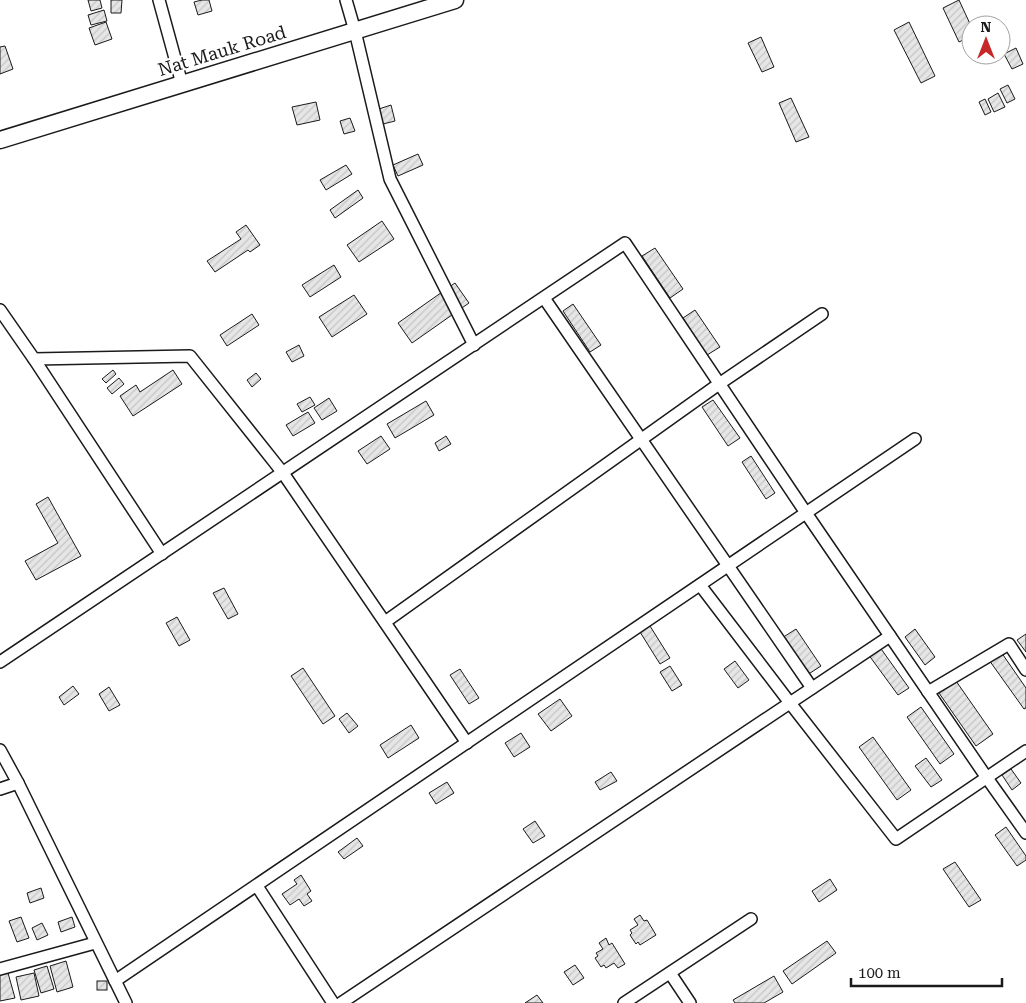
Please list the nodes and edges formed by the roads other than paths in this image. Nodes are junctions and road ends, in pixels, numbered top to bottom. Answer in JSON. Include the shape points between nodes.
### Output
{"nodes":[{"id":1,"x":159,"y":0,"type":"edge"},
{"id":2,"x":346,"y":0,"type":"edge"},
{"id":3,"x":455,"y":0,"type":"edge"},
{"id":4,"x":355,"y":31,"type":"junction"},
{"id":5,"x":182,"y":84,"type":"junction"},
{"id":6,"x":0,"y":140,"type":"edge"},
{"id":7,"x":544,"y":298,"type":"junction"},
{"id":8,"x":0,"y":310,"type":"edge"},
{"id":9,"x":822,"y":314,"type":"dead end"},
{"id":10,"x":474,"y":345,"type":"junction"},
{"id":11,"x":34,"y":359,"type":"junction"},
{"id":12,"x":720,"y":384,"type":"junction"},
{"id":13,"x":915,"y":439,"type":"dead end"},
{"id":14,"x":642,"y":440,"type":"junction"},
{"id":15,"x":282,"y":473,"type":"junction"},
{"id":16,"x":806,"y":513,"type":"junction"},
{"id":17,"x":162,"y":554,"type":"junction"},
{"id":18,"x":728,"y":566,"type":"junction"},
{"id":19,"x":700,"y":585,"type":"junction"},
{"id":20,"x":385,"y":622,"type":"junction"},
{"id":21,"x":890,"y":636,"type":"junction"},
{"id":22,"x":0,"y":662,"type":"edge"},
{"id":23,"x":1026,"y":670,"type":"edge"},
{"id":24,"x":812,"y":688,"type":"junction"},
{"id":25,"x":928,"y":692,"type":"junction"},
{"id":26,"x":790,"y":703,"type":"junction"},
{"id":27,"x":467,"y":743,"type":"junction"},
{"id":28,"x":0,"y":750,"type":"edge"},
{"id":29,"x":1026,"y":751,"type":"edge"},
{"id":30,"x":987,"y":778,"type":"junction"},
{"id":31,"x":18,"y":783,"type":"junction"},
{"id":32,"x":0,"y":789,"type":"edge"},
{"id":33,"x":1026,"y":832,"type":"edge"},
{"id":34,"x":257,"y":886,"type":"junction"},
{"id":35,"x":751,"y":919,"type":"dead end"},
{"id":36,"x":95,"y":943,"type":"junction"},
{"id":37,"x":0,"y":970,"type":"edge"},
{"id":38,"x":670,"y":973,"type":"junction"},
{"id":39,"x":115,"y":981,"type":"junction"},
{"id":40,"x":126,"y":1003,"type":"edge"},
{"id":41,"x":333,"y":1003,"type":"edge"},
{"id":42,"x":342,"y":1003,"type":"edge"},
{"id":43,"x":624,"y":1003,"type":"edge"},
{"id":44,"x":690,"y":1003,"type":"edge"}],
"edges":[{"from":1,"to":5,"type":"street"},
{"from":2,"to":4,"type":"street"},
{"from":3,"to":4,"type":"highway","name":"Nat Mauk Road"},
{"from":4,"to":5,"type":"highway","name":"Nat Mauk Road"},
{"from":4,"to":10,"type":"street","via":[[390,179]]},
{"from":5,"to":6,"type":"highway","name":"Nat Mauk Road"},
{"from":7,"to":10,"type":"street"},
{"from":7,"to":12,"type":"street","via":[[625,243]]},
{"from":7,"to":14,"type":"street"},
{"from":8,"to":11,"type":"street"},
{"from":9,"to":12,"type":"street"},
{"from":10,"to":15,"type":"street"},
{"from":11,"to":15,"type":"street","via":[[190,356]]},
{"from":11,"to":17,"type":"street"},
{"from":12,"to":14,"type":"street"},
{"from":12,"to":16,"type":"street"},
{"from":13,"to":16,"type":"street"},
{"from":14,"to":18,"type":"street"},
{"from":14,"to":20,"type":"street"},
{"from":15,"to":17,"type":"street"},
{"from":15,"to":20,"type":"street"},
{"from":16,"to":18,"type":"street"},
{"from":16,"to":21,"type":"street"},
{"from":17,"to":22,"type":"street"},
{"from":18,"to":19,"type":"street"},
{"from":18,"to":24,"type":"street"},
{"from":19,"to":26,"type":"street"},
{"from":19,"to":27,"type":"street"},
{"from":20,"to":27,"type":"street"},
{"from":21,"to":24,"type":"street"},
{"from":21,"to":25,"type":"street"},
{"from":23,"to":25,"type":"street","via":[[1009,644]]},
{"from":24,"to":26,"type":"street"},
{"from":25,"to":30,"type":"street"},
{"from":26,"to":30,"type":"street","via":[[896,839]]},
{"from":26,"to":42,"type":"street"},
{"from":27,"to":34,"type":"street"},
{"from":28,"to":31,"type":"street"},
{"from":29,"to":30,"type":"street"},
{"from":30,"to":33,"type":"street"},
{"from":31,"to":32,"type":"street"},
{"from":31,"to":36,"type":"street"},
{"from":34,"to":39,"type":"street"},
{"from":34,"to":41,"type":"street"},
{"from":35,"to":38,"type":"street"},
{"from":36,"to":37,"type":"street"},
{"from":36,"to":39,"type":"street"},
{"from":38,"to":43,"type":"street"},
{"from":38,"to":44,"type":"street"},
{"from":39,"to":40,"type":"street"}]}
